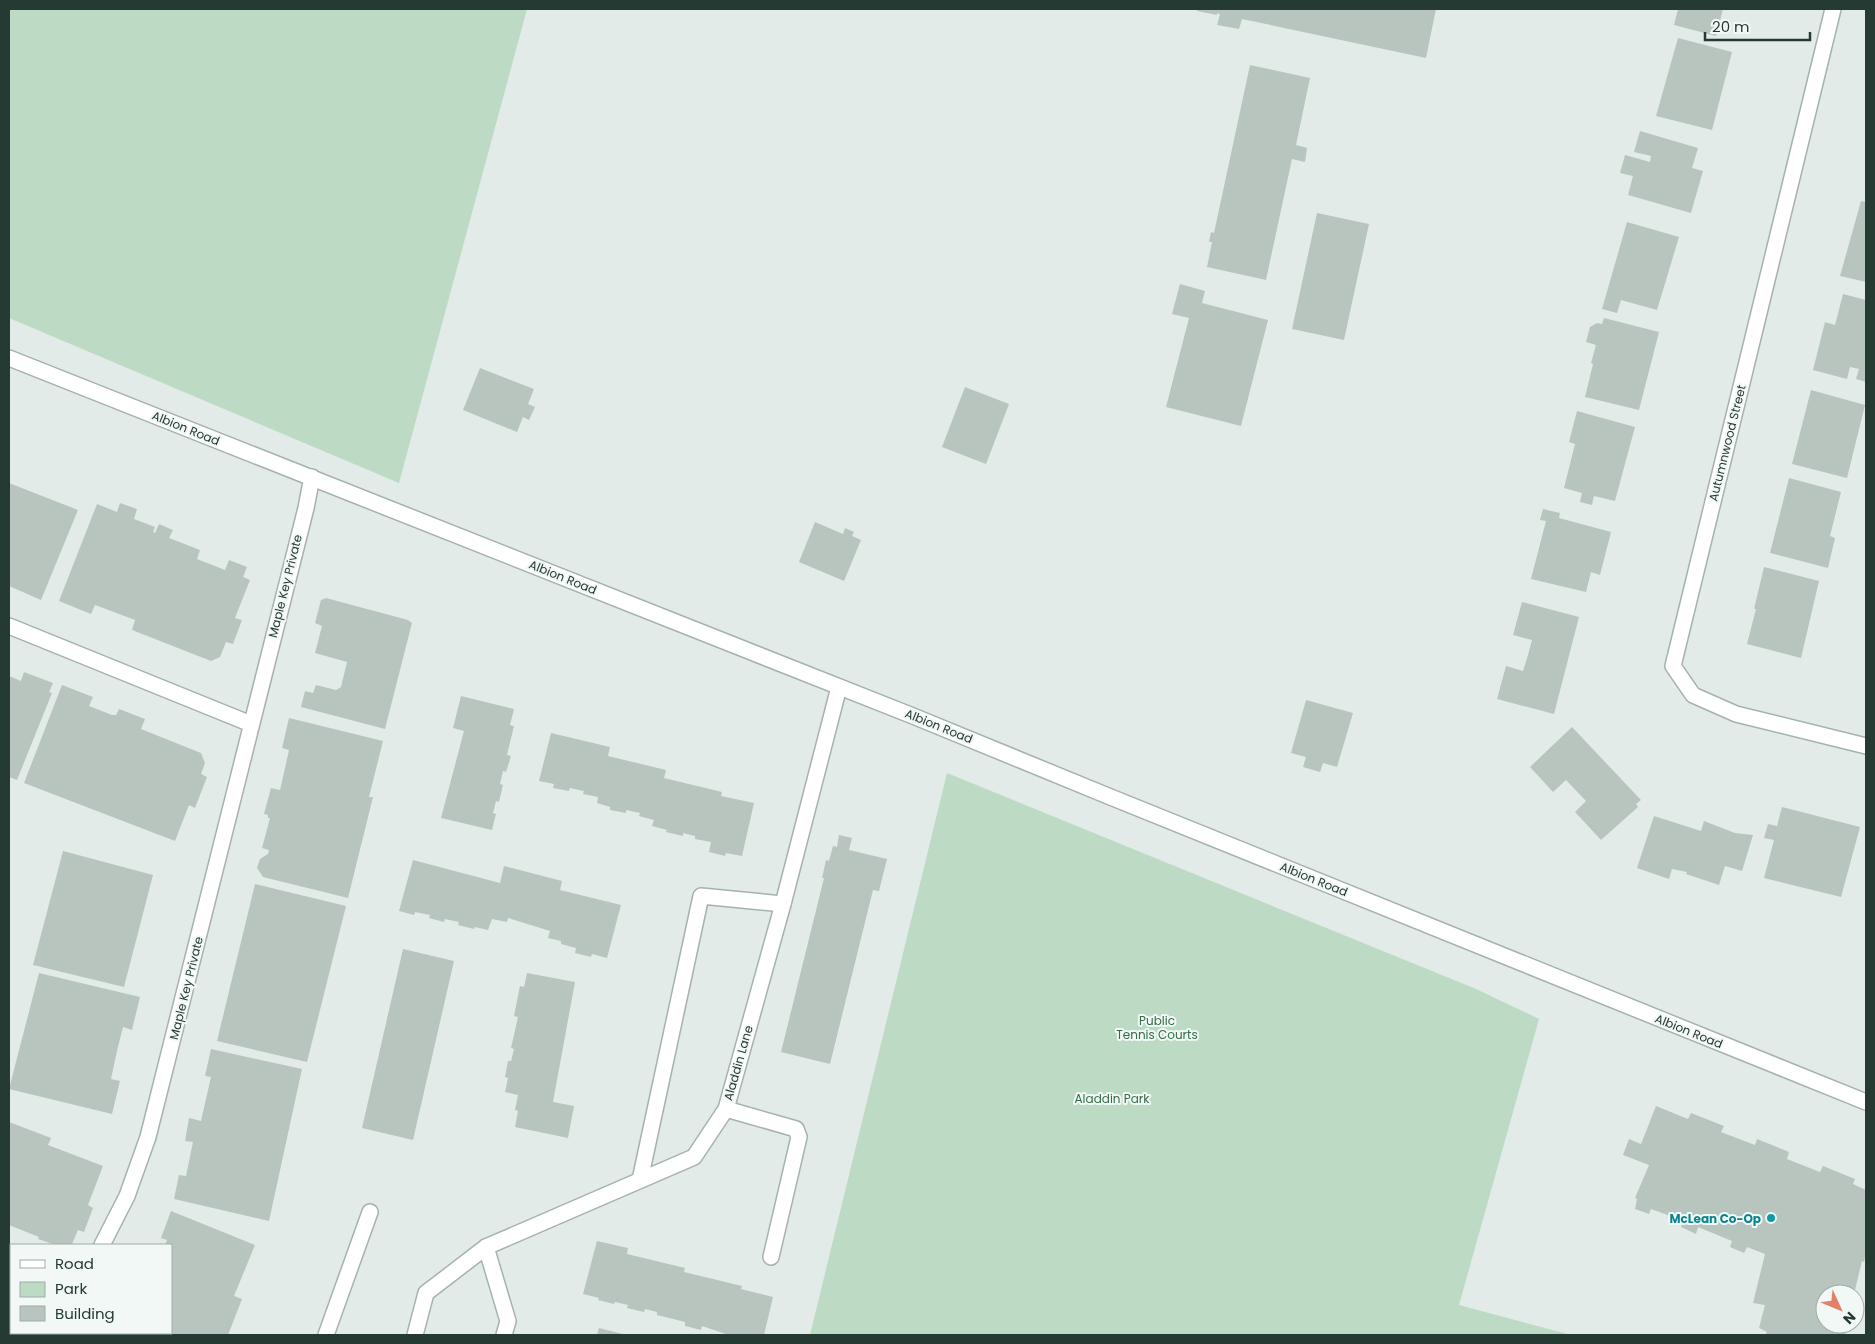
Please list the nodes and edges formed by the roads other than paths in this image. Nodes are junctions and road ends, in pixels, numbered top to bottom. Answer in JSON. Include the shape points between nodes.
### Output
{"nodes":[{"id":1,"x":1833,"y":9,"type":"edge"},
{"id":2,"x":9,"y":358,"type":"edge"},
{"id":3,"x":312,"y":477,"type":"junction"},
{"id":4,"x":9,"y":626,"type":"edge"},
{"id":5,"x":839,"y":686,"type":"junction"},
{"id":6,"x":251,"y":724,"type":"junction"},
{"id":7,"x":1866,"y":746,"type":"edge"},
{"id":8,"x":783,"y":904,"type":"junction"},
{"id":9,"x":1866,"y":1102,"type":"edge"},
{"id":10,"x":726,"y":1109,"type":"junction"},
{"id":11,"x":640,"y":1180,"type":"junction"},
{"id":12,"x":370,"y":1212,"type":"dead end"},
{"id":13,"x":103,"y":1244,"type":"edge"},
{"id":14,"x":486,"y":1247,"type":"junction"},
{"id":15,"x":771,"y":1257,"type":"dead end"},
{"id":16,"x":326,"y":1335,"type":"edge"},
{"id":17,"x":415,"y":1335,"type":"edge"},
{"id":18,"x":504,"y":1335,"type":"edge"}],
"edges":[{"from":1,"to":7,"type":"street","name":"Autumnwood Street","via":[[1673,666],[1693,695],[1736,714]]},
{"from":2,"to":3,"type":"street","name":"Albion Road"},
{"from":3,"to":5,"type":"street","name":"Albion Road"},
{"from":3,"to":6,"type":"street","name":"Maple Key Private"},
{"from":4,"to":6,"type":"street"},
{"from":5,"to":8,"type":"street","name":"Aladdin Lane"},
{"from":5,"to":9,"type":"street","name":"Albion Road"},
{"from":6,"to":13,"type":"street","name":"Maple Key Private","via":[[148,1136],[127,1196]]},
{"from":8,"to":10,"type":"street","name":"Aladdin Lane"},
{"from":8,"to":11,"type":"street","via":[[701,896]]},
{"from":10,"to":11,"type":"street","name":"Aladdin Lane","via":[[694,1157]]},
{"from":10,"to":15,"type":"street","via":[[796,1129],[799,1137]]},
{"from":11,"to":14,"type":"street","name":"Aladdin Lane"},
{"from":12,"to":16,"type":"street"},
{"from":14,"to":17,"type":"street","name":"Aladdin Lane","via":[[426,1293]]},
{"from":14,"to":18,"type":"street","via":[[508,1321]]}]}
